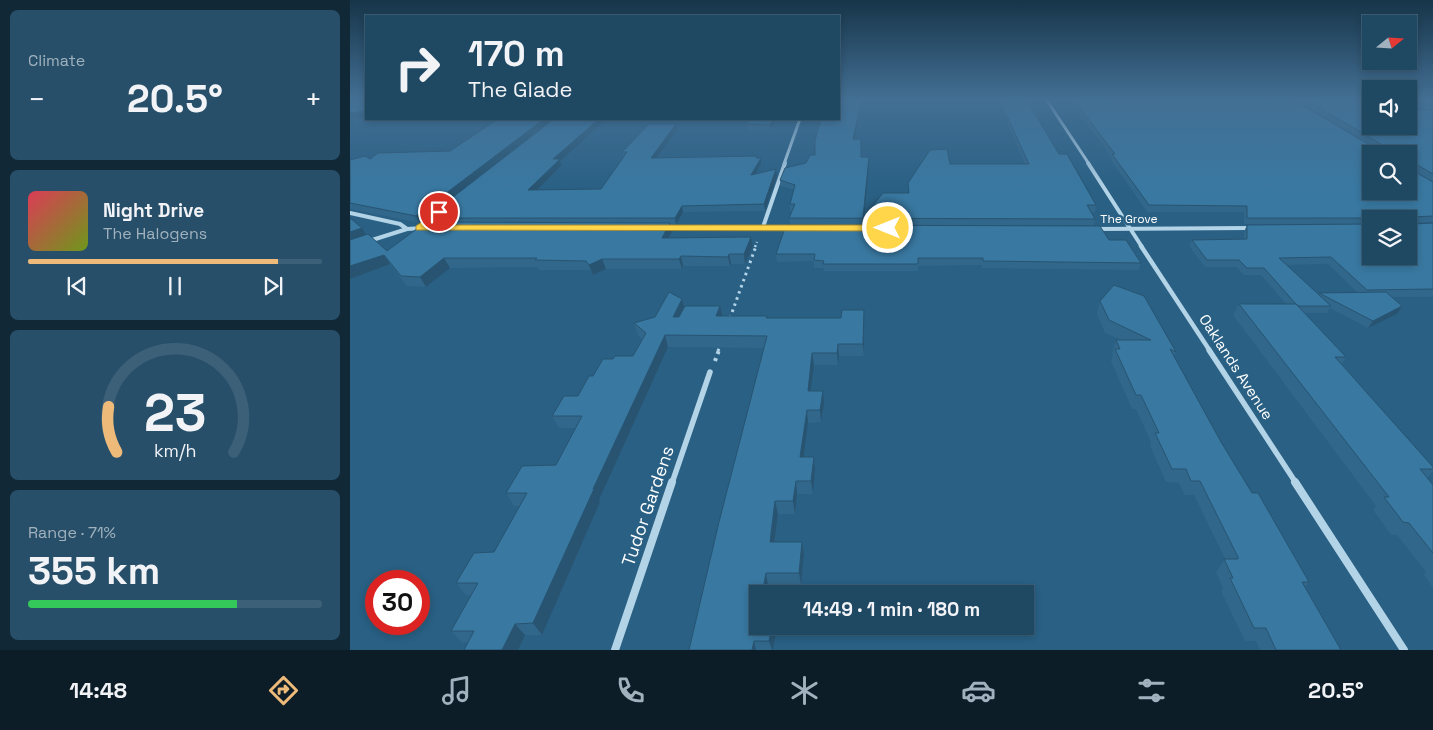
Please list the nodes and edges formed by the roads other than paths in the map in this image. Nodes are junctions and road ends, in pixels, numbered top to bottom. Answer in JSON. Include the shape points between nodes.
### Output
{"nodes":[{"id":1,"x":796,"y":129,"type":"edge"},
{"id":2,"x":1066,"y":129,"type":"edge"},
{"id":3,"x":439,"y":212,"type":"edge"},
{"id":4,"x":350,"y":213,"type":"edge"},
{"id":5,"x":763,"y":227,"type":"junction"},
{"id":6,"x":419,"y":228,"type":"junction"},
{"id":7,"x":426,"y":228,"type":"edge"},
{"id":8,"x":654,"y":228,"type":"edge"},
{"id":9,"x":794,"y":228,"type":"edge"},
{"id":10,"x":1258,"y":228,"type":"edge"},
{"id":11,"x":407,"y":229,"type":"junction"},
{"id":12,"x":1094,"y":229,"type":"edge"},
{"id":13,"x":1130,"y":229,"type":"junction"},
{"id":14,"x":363,"y":243,"type":"edge"},
{"id":15,"x":710,"y":372,"type":"road end"},
{"id":16,"x":615,"y":650,"type":"edge"},
{"id":17,"x":1404,"y":650,"type":"edge"}],
"edges":[{"from":1,"to":5,"type":"street"},
{"from":2,"to":13,"type":"street","name":"Oaklands Avenue"},
{"from":3,"to":6,"type":"street"},
{"from":4,"to":11,"type":"street","via":[[400,224]]},
{"from":5,"to":8,"type":"street"},
{"from":5,"to":9,"type":"street"},
{"from":6,"to":7,"type":"street"},
{"from":6,"to":11,"type":"street"},
{"from":10,"to":13,"type":"street","name":"The Grove"},
{"from":11,"to":14,"type":"street"},
{"from":12,"to":13,"type":"street","name":"The Grove"},
{"from":13,"to":17,"type":"street","name":"Oaklands Avenue"},
{"from":15,"to":16,"type":"street","name":"Tudor Gardens"}]}
